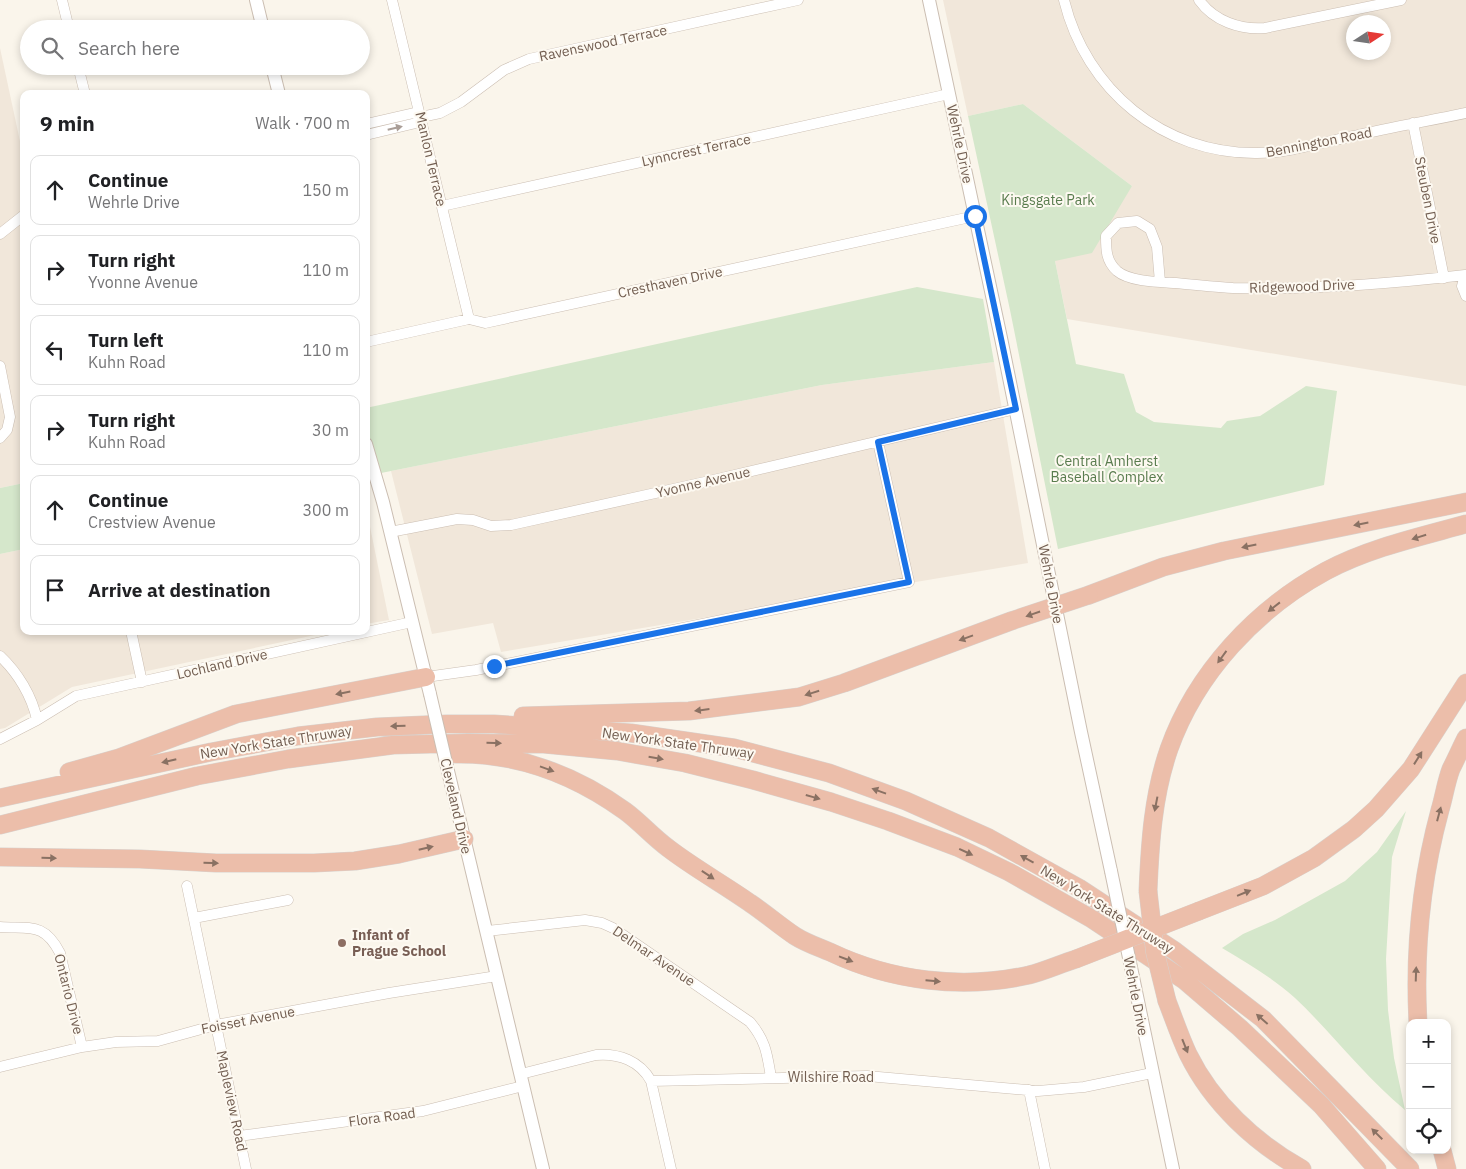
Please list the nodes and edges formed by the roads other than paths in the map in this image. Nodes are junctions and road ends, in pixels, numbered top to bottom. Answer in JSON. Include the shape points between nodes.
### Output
{"nodes":[{"id":1,"x":62,"y":0,"type":"edge"},
{"id":2,"x":256,"y":0,"type":"edge"},
{"id":3,"x":392,"y":0,"type":"edge"},
{"id":4,"x":798,"y":0,"type":"edge"},
{"id":5,"x":929,"y":0,"type":"edge"},
{"id":6,"x":1064,"y":0,"type":"edge"},
{"id":7,"x":1199,"y":0,"type":"edge"},
{"id":8,"x":1401,"y":0,"type":"edge"},
{"id":9,"x":67,"y":20,"type":"edge"},
{"id":10,"x":261,"y":20,"type":"edge"},
{"id":11,"x":80,"y":75,"type":"edge"},
{"id":12,"x":274,"y":75,"type":"edge"},
{"id":13,"x":84,"y":90,"type":"edge"},
{"id":14,"x":278,"y":90,"type":"edge"},
{"id":15,"x":949,"y":94,"type":"junction"},
{"id":16,"x":1466,"y":113,"type":"edge"},
{"id":17,"x":421,"y":117,"type":"junction"},
{"id":18,"x":370,"y":123,"type":"edge"},
{"id":19,"x":1413,"y":123,"type":"junction"},
{"id":20,"x":370,"y":134,"type":"edge"},
{"id":21,"x":442,"y":206,"type":"junction"},
{"id":22,"x":975,"y":216,"type":"junction"},
{"id":23,"x":20,"y":218,"type":"edge"},
{"id":24,"x":0,"y":234,"type":"edge"},
{"id":25,"x":1465,"y":275,"type":"edge"},
{"id":26,"x":1444,"y":278,"type":"junction"},
{"id":27,"x":1160,"y":282,"type":"junction"},
{"id":28,"x":1466,"y":296,"type":"edge"},
{"id":29,"x":469,"y":319,"type":"junction"},
{"id":30,"x":370,"y":341,"type":"edge"},
{"id":31,"x":0,"y":366,"type":"edge"},
{"id":32,"x":1016,"y":409,"type":"junction"},
{"id":33,"x":3,"y":435,"type":"edge"},
{"id":34,"x":878,"y":442,"type":"junction"},
{"id":35,"x":370,"y":459,"type":"edge"},
{"id":36,"x":1466,"y":495,"type":"edge"},
{"id":37,"x":1466,"y":502,"type":"edge"},
{"id":38,"x":1409,"y":514,"type":"junction"},
{"id":39,"x":1466,"y":524,"type":"edge"},
{"id":40,"x":390,"y":532,"type":"junction"},
{"id":41,"x":412,"y":622,"type":"junction"},
{"id":42,"x":370,"y":631,"type":"edge"},
{"id":43,"x":131,"y":635,"type":"edge"},
{"id":44,"x":354,"y":635,"type":"edge"},
{"id":45,"x":0,"y":656,"type":"edge"},
{"id":46,"x":426,"y":677,"type":"junction"},
{"id":47,"x":142,"y":682,"type":"junction"},
{"id":48,"x":1466,"y":683,"type":"edge"},
{"id":49,"x":37,"y":718,"type":"junction"},
{"id":50,"x":447,"y":724,"type":"junction"},
{"id":51,"x":1466,"y":738,"type":"edge"},
{"id":52,"x":0,"y":739,"type":"edge"},
{"id":53,"x":0,"y":791,"type":"edge"},
{"id":54,"x":0,"y":798,"type":"edge"},
{"id":55,"x":8,"y":823,"type":"edge"},
{"id":56,"x":464,"y":839,"type":"junction"},
{"id":57,"x":0,"y":856,"type":"edge"},
{"id":58,"x":187,"y":886,"type":"dead end"},
{"id":59,"x":288,"y":900,"type":"dead end"},
{"id":60,"x":194,"y":918,"type":"junction"},
{"id":61,"x":0,"y":927,"type":"edge"},
{"id":62,"x":487,"y":931,"type":"junction"},
{"id":63,"x":498,"y":976,"type":"junction"},
{"id":64,"x":1418,"y":1019,"type":"edge"},
{"id":65,"x":216,"y":1025,"type":"junction"},
{"id":66,"x":82,"y":1047,"type":"junction"},
{"id":67,"x":0,"y":1067,"type":"edge"},
{"id":68,"x":1152,"y":1073,"type":"junction"},
{"id":69,"x":771,"y":1077,"type":"junction"},
{"id":70,"x":522,"y":1080,"type":"junction"},
{"id":71,"x":651,"y":1081,"type":"junction"},
{"id":72,"x":1029,"y":1090,"type":"junction"},
{"id":73,"x":239,"y":1136,"type":"junction"},
{"id":74,"x":1443,"y":1154,"type":"edge"},
{"id":75,"x":246,"y":1169,"type":"edge"},
{"id":76,"x":544,"y":1169,"type":"edge"},
{"id":77,"x":671,"y":1169,"type":"edge"},
{"id":78,"x":1045,"y":1169,"type":"edge"},
{"id":79,"x":1173,"y":1169,"type":"edge"},
{"id":80,"x":1302,"y":1169,"type":"edge"},
{"id":81,"x":1377,"y":1169,"type":"edge"},
{"id":82,"x":1410,"y":1169,"type":"edge"},
{"id":83,"x":1447,"y":1169,"type":"edge"}],
"edges":[{"from":1,"to":9,"type":"street"},
{"from":2,"to":10,"type":"street"},
{"from":3,"to":17,"type":"street","name":"Manlon Terrace"},
{"from":4,"to":17,"type":"street","name":"Ravenswood Terrace","via":[[529,59],[504,70],[461,102],[440,113]]},
{"from":5,"to":15,"type":"street","name":"Wehrle Drive"},
{"from":6,"to":19,"type":"street","name":"Bennington Road","via":[[1086,57],[1116,96],[1159,128],[1196,144],[1236,152],[1277,152]]},
{"from":7,"to":8,"type":"street","via":[[1220,19],[1255,29]]},
{"from":11,"to":13,"type":"street"},
{"from":12,"to":14,"type":"street"},
{"from":15,"to":21,"type":"street","name":"Lynncrest Terrace"},
{"from":15,"to":22,"type":"street","name":"Wehrle Drive"},
{"from":16,"to":19,"type":"street","name":"Bennington Road"},
{"from":17,"to":18,"type":"street","name":"Ravenswood Terrace","via":[[414,113]]},
{"from":20,"to":17,"type":"street","name":"Ravenswood Terrace","one_way":true,"via":[[416,123]]},
{"from":17,"to":21,"type":"street","name":"Manlon Terrace"},
{"from":19,"to":26,"type":"street","name":"Steuben Drive"},
{"from":21,"to":29,"type":"street","name":"Manlon Terrace"},
{"from":22,"to":29,"type":"street","name":"Cresthaven Drive","via":[[485,323]]},
{"from":22,"to":32,"type":"street","name":"Wehrle Drive"},
{"from":23,"to":24,"type":"street"},
{"from":25,"to":26,"type":"street","name":"Ridgewood Drive"},
{"from":25,"to":28,"type":"street","via":[[1462,286]]},
{"from":26,"to":27,"type":"street","name":"Ridgewood Drive","via":[[1267,288]]},
{"from":27,"to":27,"type":"street","name":"Ridgewood Drive","via":[[1136,279],[1118,272],[1106,256],[1106,236],[1118,223],[1137,221],[1150,229],[1156,247]]},
{"from":29,"to":30,"type":"street","name":"Cresthaven Drive"},
{"from":31,"to":33,"type":"street","via":[[10,417],[10,424]]},
{"from":32,"to":34,"type":"street","name":"Yvonne Avenue"},
{"from":32,"to":68,"type":"street","name":"Wehrle Drive","bridge":true},
{"from":34,"to":40,"type":"street","name":"Yvonne Avenue","via":[[511,525],[491,526],[457,519]]},
{"from":34,"to":46,"type":"street","via":[[909,582],[476,670]]},
{"from":35,"to":40,"type":"street","name":"Cleveland Drive"},
{"from":36,"to":38,"type":"highway"},
{"from":37,"to":38,"type":"highway"},
{"from":38,"to":50,"type":"highway","one_way":true,"bridge":true,"via":[[1224,551],[1163,567],[799,697],[689,711],[498,717]]},
{"from":39,"to":80,"type":"highway","one_way":true,"bridge":true,"via":[[1372,551],[1327,571],[1254,621],[1230,646],[1207,678],[1187,709],[1169,749],[1150,838],[1148,891],[1155,952],[1167,1001],[1188,1054],[1208,1088],[1234,1119],[1285,1160]]},
{"from":40,"to":41,"type":"street","name":"Cleveland Drive"},
{"from":41,"to":42,"type":"street","name":"Lochland Drive"},
{"from":41,"to":46,"type":"street","name":"Cleveland Drive"},
{"from":43,"to":47,"type":"street"},
{"from":44,"to":47,"type":"street","name":"Lochland Drive"},
{"from":45,"to":49,"type":"street","via":[[23,685]]},
{"from":46,"to":53,"type":"highway","one_way":true,"via":[[236,714],[119,758]]},
{"from":46,"to":56,"type":"street","name":"Cleveland Drive","bridge":true},
{"from":47,"to":49,"type":"street","name":"Lochland Drive","via":[[76,696]]},
{"from":55,"to":48,"type":"highway","one_way":true,"bridge":true,"via":[[98,809],[322,764],[406,755],[468,754],[511,759],[546,768],[580,784],[625,812],[668,848],[797,937],[844,959],[885,973],[919,979],[946,982],[1000,980],[1076,959],[1263,886],[1314,858],[1376,809],[1411,769]]},
{"from":49,"to":52,"type":"street","name":"Lochland Drive"},
{"from":50,"to":54,"type":"highway","name":"New York State Thruway","one_way":true,"via":[[377,727],[298,736]]},
{"from":82,"to":50,"type":"highway","name":"New York State Thruway","one_way":true,"via":[[1263,1020],[1175,951],[1087,893],[989,838],[906,801],[829,772],[734,748],[631,733]]},
{"from":64,"to":51,"type":"highway","one_way":true,"via":[[1418,934],[1424,882],[1451,770]]},
{"from":55,"to":81,"type":"highway","name":"New York State Thruway","one_way":true,"via":[[197,776],[288,759],[393,745],[535,744],[598,749],[685,763],[753,780],[880,818],[957,847],[1092,919],[1184,980],[1240,1028],[1321,1105]]},
{"from":57,"to":56,"type":"highway","one_way":true,"via":[[314,863],[363,860]]},
{"from":56,"to":62,"type":"street","name":"Cleveland Drive"},
{"from":58,"to":60,"type":"street","name":"Mapleview Road"},
{"from":59,"to":60,"type":"street"},
{"from":60,"to":65,"type":"street","name":"Mapleview Road"},
{"from":61,"to":66,"type":"street","name":"Ontario Drive","via":[[40,929],[55,942]]},
{"from":62,"to":63,"type":"street","name":"Cleveland Drive"},
{"from":62,"to":69,"type":"street","name":"Delmar Avenue","via":[[585,920],[613,928],[750,1022],[767,1048]]},
{"from":63,"to":65,"type":"street","name":"Foisset Avenue"},
{"from":63,"to":70,"type":"street","name":"Cleveland Drive"},
{"from":65,"to":66,"type":"street","name":"Foisset Avenue","via":[[158,1041]]},
{"from":65,"to":73,"type":"street","name":"Mapleview Road"},
{"from":66,"to":67,"type":"street","name":"Foisset Avenue"},
{"from":68,"to":72,"type":"street","name":"Wilshire Road","via":[[1084,1087]]},
{"from":68,"to":79,"type":"street","name":"Wehrle Drive"},
{"from":69,"to":71,"type":"street","name":"Wilshire Road"},
{"from":69,"to":72,"type":"street","name":"Wilshire Road","via":[[867,1076]]},
{"from":70,"to":71,"type":"street","via":[[607,1054],[641,1067]]},
{"from":70,"to":73,"type":"street","name":"Flora Road","via":[[423,1111]]},
{"from":70,"to":76,"type":"street","name":"Cleveland Drive"},
{"from":71,"to":77,"type":"street"},
{"from":72,"to":78,"type":"street"},
{"from":73,"to":75,"type":"street","name":"Mapleview Road"},
{"from":74,"to":83,"type":"highway"}]}
